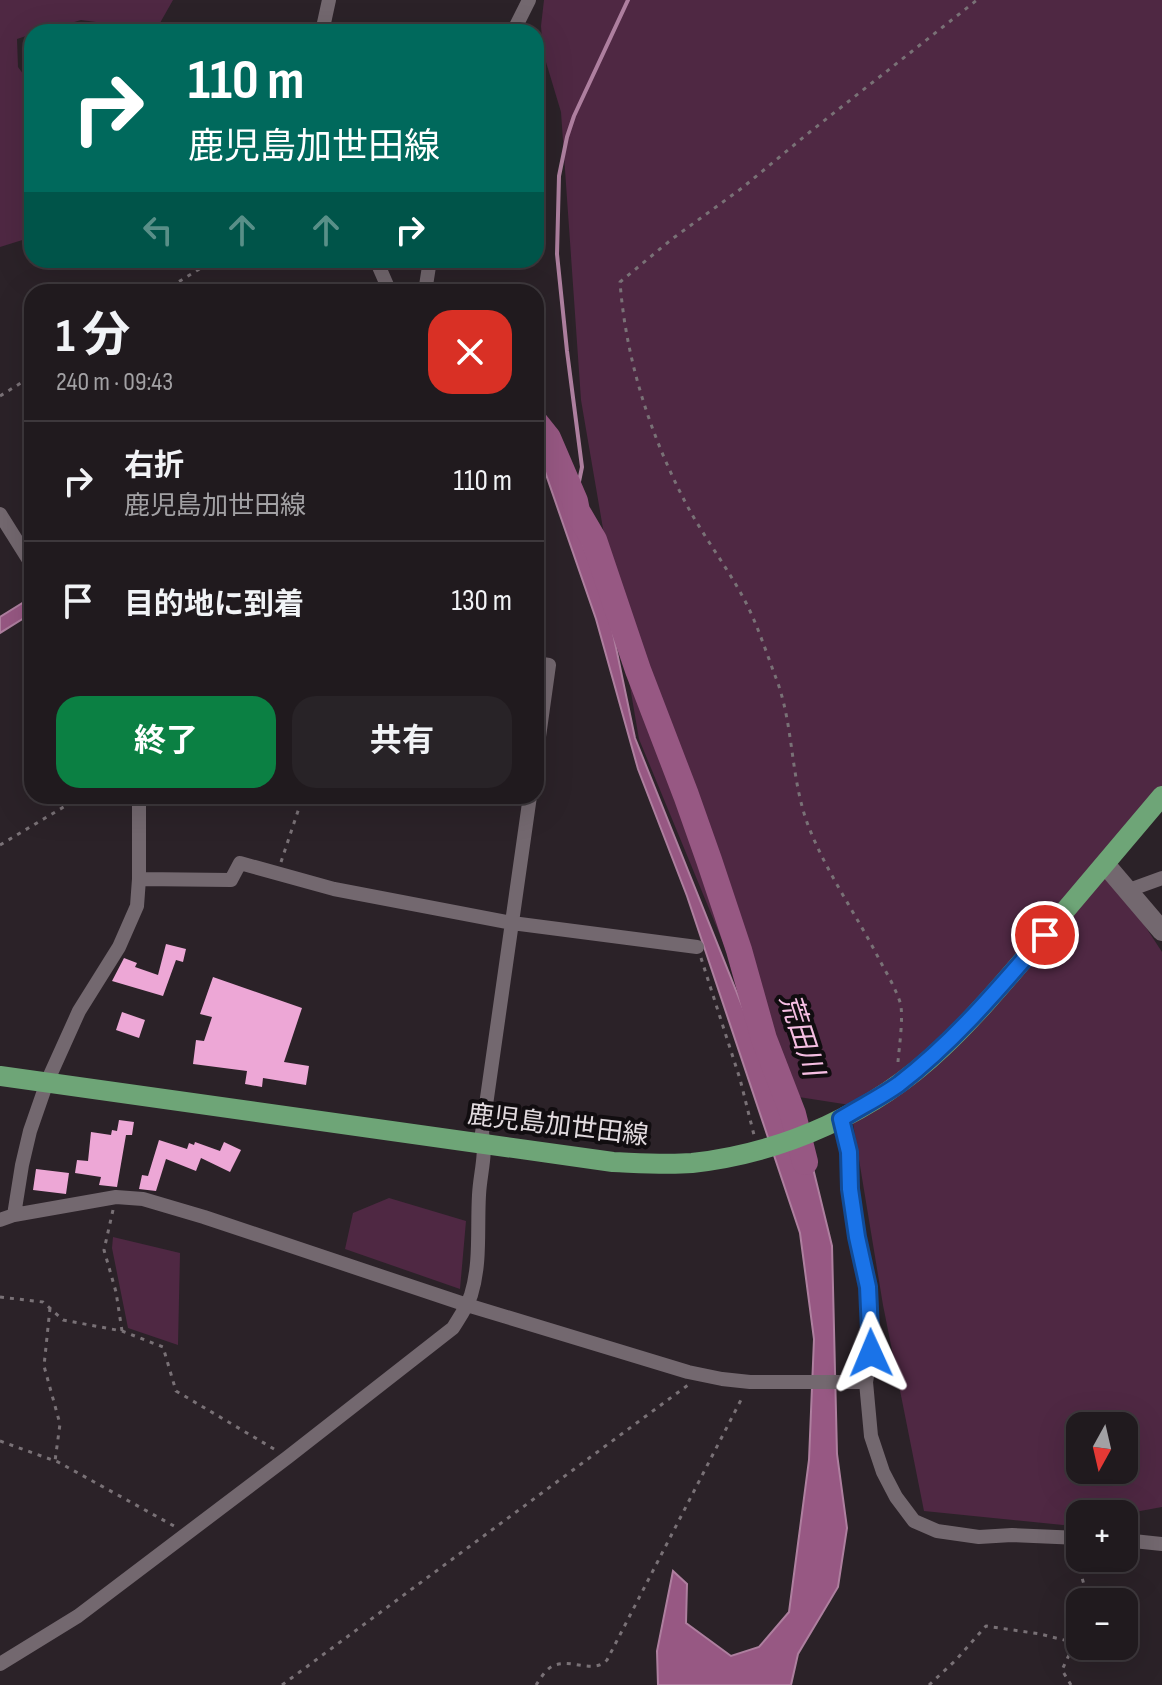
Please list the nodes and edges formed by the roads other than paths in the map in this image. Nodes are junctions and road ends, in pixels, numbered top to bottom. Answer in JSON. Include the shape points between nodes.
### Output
{"nodes":[{"id":1,"x":329,"y":0,"type":"edge"},
{"id":2,"x":529,"y":0,"type":"edge"},
{"id":3,"x":324,"y":24,"type":"edge"},
{"id":4,"x":517,"y":24,"type":"edge"},
{"id":5,"x":0,"y":514,"type":"edge"},
{"id":6,"x":24,"y":552,"type":"edge"},
{"id":7,"x":544,"y":664,"type":"edge"},
{"id":8,"x":544,"y":701,"type":"edge"},
{"id":9,"x":1162,"y":796,"type":"edge"},
{"id":10,"x":139,"y":804,"type":"edge"},
{"id":11,"x":529,"y":804,"type":"edge"},
{"id":12,"x":1105,"y":864,"type":"junction"},
{"id":13,"x":1162,"y":878,"type":"edge"},
{"id":14,"x":139,"y":879,"type":"junction"},
{"id":15,"x":1129,"y":890,"type":"junction"},
{"id":16,"x":512,"y":923,"type":"junction"},
{"id":17,"x":1162,"y":931,"type":"edge"},
{"id":18,"x":697,"y":947,"type":"road end"},
{"id":19,"x":0,"y":1076,"type":"edge"},
{"id":20,"x":47,"y":1082,"type":"junction"},
{"id":21,"x":832,"y":1123,"type":"junction"},
{"id":22,"x":485,"y":1144,"type":"junction"},
{"id":23,"x":7,"y":1218,"type":"edge"},
{"id":24,"x":467,"y":1305,"type":"junction"},
{"id":25,"x":859,"y":1382,"type":"junction"},
{"id":26,"x":1066,"y":1538,"type":"edge"},
{"id":27,"x":1138,"y":1541,"type":"edge"},
{"id":28,"x":1162,"y":1544,"type":"edge"},
{"id":29,"x":0,"y":1664,"type":"edge"}],
"edges":[{"from":1,"to":3,"type":"street"},
{"from":2,"to":4,"type":"street"},
{"from":5,"to":6,"type":"street"},
{"from":7,"to":8,"type":"street","via":[[549,665]]},
{"from":9,"to":12,"type":"main road","name":"鹿児島加世田線"},
{"from":10,"to":14,"type":"street"},
{"from":11,"to":16,"type":"street"},
{"from":12,"to":15,"type":"street"},
{"from":12,"to":21,"type":"main road","name":"鹿児島加世田線","via":[[940,1050],[896,1086]]},
{"from":13,"to":15,"type":"street"},
{"from":14,"to":16,"type":"street","via":[[231,880],[240,863],[334,889]]},
{"from":14,"to":20,"type":"street","via":[[137,906],[119,947],[79,1011]]},
{"from":15,"to":17,"type":"street"},
{"from":16,"to":18,"type":"street"},
{"from":16,"to":22,"type":"street","via":[[482,1133]]},
{"from":19,"to":20,"type":"main road","name":"鹿児島加世田線"},
{"from":20,"to":22,"type":"main road","name":"鹿児島加世田線"},
{"from":20,"to":23,"type":"street"},
{"from":21,"to":22,"type":"main road","name":"鹿児島加世田線","via":[[757,1150],[661,1164]]},
{"from":21,"to":25,"type":"street","via":[[849,1152],[850,1189],[868,1287],[871,1353]]},
{"from":22,"to":24,"type":"street","via":[[477,1260]]},
{"from":23,"to":24,"type":"street","via":[[116,1197],[143,1199]]},
{"from":24,"to":25,"type":"street","via":[[702,1375],[750,1382]]},
{"from":24,"to":29,"type":"street","via":[[453,1328],[288,1457],[78,1616]]},
{"from":25,"to":26,"type":"street","via":[[883,1472],[914,1521],[937,1531],[979,1537]]},
{"from":27,"to":28,"type":"street"}]}
